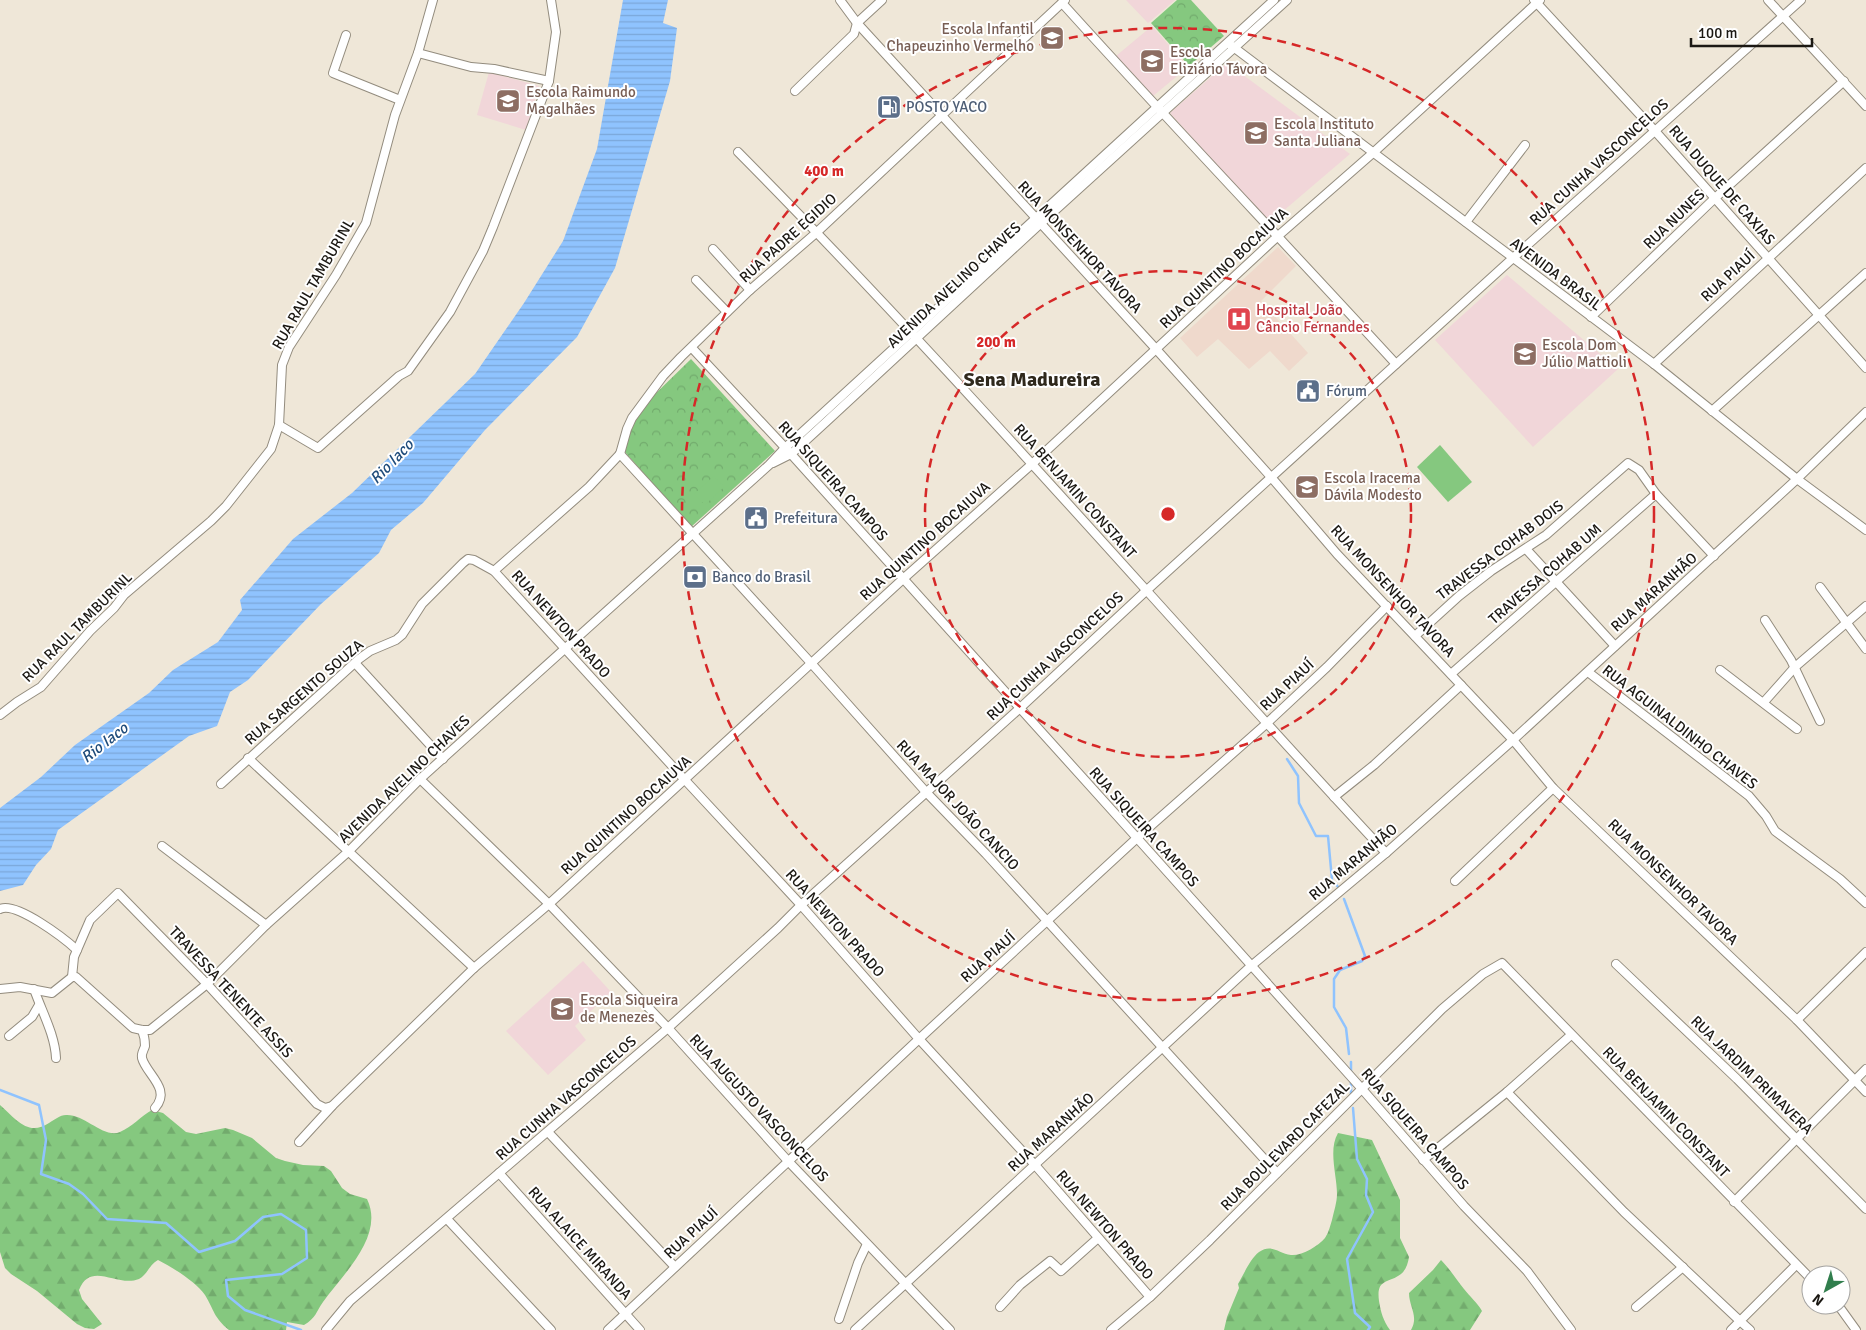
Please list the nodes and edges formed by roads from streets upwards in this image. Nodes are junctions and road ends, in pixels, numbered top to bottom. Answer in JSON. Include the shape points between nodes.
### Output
{"nodes":[{"id":1,"x":433,"y":0,"type":"edge"},
{"id":2,"x":551,"y":0,"type":"edge"},
{"id":3,"x":840,"y":0,"type":"edge"},
{"id":4,"x":882,"y":0,"type":"edge"},
{"id":5,"x":1274,"y":0,"type":"edge"},
{"id":6,"x":1287,"y":0,"type":"edge"},
{"id":7,"x":1768,"y":0,"type":"edge"},
{"id":8,"x":1802,"y":0,"type":"edge"},
{"id":9,"x":1063,"y":1,"type":"edge"},
{"id":10,"x":1537,"y":1,"type":"edge"},
{"id":11,"x":1783,"y":17,"type":"junction"},
{"id":12,"x":857,"y":23,"type":"junction"},
{"id":13,"x":346,"y":35,"type":"dead end"},
{"id":14,"x":1228,"y":43,"type":"junction"},
{"id":15,"x":1234,"y":48,"type":"junction"},
{"id":16,"x":418,"y":53,"type":"junction"},
{"id":17,"x":549,"y":81,"type":"junction"},
{"id":18,"x":1844,"y":81,"type":"junction"},
{"id":19,"x":796,"y":91,"type":"dead end"},
{"id":20,"x":400,"y":100,"type":"junction"},
{"id":21,"x":1866,"y":106,"type":"edge"},
{"id":22,"x":1156,"y":107,"type":"junction"},
{"id":23,"x":1163,"y":114,"type":"junction"},
{"id":24,"x":941,"y":115,"type":"junction"},
{"id":25,"x":1655,"y":130,"type":"junction"},
{"id":26,"x":1525,"y":144,"type":"dead end"},
{"id":27,"x":738,"y":152,"type":"dead end"},
{"id":28,"x":1374,"y":152,"type":"junction"},
{"id":29,"x":1866,"y":168,"type":"edge"},
{"id":30,"x":1715,"y":198,"type":"junction"},
{"id":31,"x":1037,"y":221,"type":"junction"},
{"id":32,"x":1466,"y":222,"type":"junction"},
{"id":33,"x":816,"y":233,"type":"junction"},
{"id":34,"x":1278,"y":236,"type":"junction"},
{"id":35,"x":714,"y":249,"type":"dead end"},
{"id":36,"x":1513,"y":258,"type":"junction"},
{"id":37,"x":1768,"y":258,"type":"junction"},
{"id":38,"x":1866,"y":273,"type":"edge"},
{"id":39,"x":696,"y":280,"type":"dead end"},
{"id":40,"x":750,"y":290,"type":"junction"},
{"id":41,"x":727,"y":312,"type":"junction"},
{"id":42,"x":1820,"y":316,"type":"junction"},
{"id":43,"x":1591,"y":318,"type":"junction"},
{"id":44,"x":911,"y":332,"type":"junction"},
{"id":45,"x":917,"y":339,"type":"junction"},
{"id":46,"x":692,"y":348,"type":"junction"},
{"id":47,"x":1156,"y":349,"type":"junction"},
{"id":48,"x":1396,"y":364,"type":"junction"},
{"id":49,"x":1654,"y":364,"type":"junction"},
{"id":50,"x":1866,"y":368,"type":"edge"},
{"id":51,"x":1712,"y":411,"type":"junction"},
{"id":52,"x":1866,"y":412,"type":"edge"},
{"id":53,"x":279,"y":425,"type":"junction"},
{"id":54,"x":788,"y":451,"type":"junction"},
{"id":55,"x":620,"y":454,"type":"junction"},
{"id":56,"x":1032,"y":464,"type":"junction"},
{"id":57,"x":1271,"y":477,"type":"junction"},
{"id":58,"x":1798,"y":479,"type":"junction"},
{"id":59,"x":1656,"y":494,"type":"junction"},
{"id":60,"x":1866,"y":530,"type":"edge"},
{"id":61,"x":692,"y":534,"type":"junction"},
{"id":62,"x":1526,"y":549,"type":"junction"},
{"id":63,"x":1714,"y":556,"type":"junction"},
{"id":64,"x":494,"y":571,"type":"junction"},
{"id":65,"x":903,"y":578,"type":"junction"},
{"id":66,"x":1557,"y":582,"type":"junction"},
{"id":67,"x":1820,"y":587,"type":"dead end"},
{"id":68,"x":1147,"y":590,"type":"junction"},
{"id":69,"x":1387,"y":606,"type":"junction"},
{"id":70,"x":1866,"y":606,"type":"edge"},
{"id":71,"x":1765,"y":620,"type":"dead end"},
{"id":72,"x":1847,"y":621,"type":"junction"},
{"id":73,"x":1415,"y":636,"type":"junction"},
{"id":74,"x":1615,"y":646,"type":"junction"},
{"id":75,"x":566,"y":649,"type":"junction"},
{"id":76,"x":1866,"y":649,"type":"edge"},
{"id":77,"x":355,"y":663,"type":"junction"},
{"id":78,"x":812,"y":663,"type":"junction"},
{"id":79,"x":1795,"y":668,"type":"junction"},
{"id":80,"x":1720,"y":670,"type":"dead end"},
{"id":81,"x":1588,"y":672,"type":"junction"},
{"id":82,"x":1451,"y":674,"type":"junction"},
{"id":83,"x":1461,"y":685,"type":"junction"},
{"id":84,"x":1764,"y":702,"type":"junction"},
{"id":85,"x":1019,"y":709,"type":"junction"},
{"id":86,"x":0,"y":715,"type":"edge"},
{"id":87,"x":1820,"y":721,"type":"dead end"},
{"id":88,"x":1266,"y":724,"type":"junction"},
{"id":89,"x":1797,"y":729,"type":"dead end"},
{"id":90,"x":1513,"y":740,"type":"junction"},
{"id":91,"x":248,"y":758,"type":"junction"},
{"id":92,"x":442,"y":759,"type":"junction"},
{"id":93,"x":420,"y":779,"type":"junction"},
{"id":94,"x":685,"y":780,"type":"junction"},
{"id":95,"x":221,"y":784,"type":"dead end"},
{"id":96,"x":1553,"y":788,"type":"junction"},
{"id":97,"x":926,"y":792,"type":"junction"},
{"id":98,"x":1334,"y":798,"type":"junction"},
{"id":99,"x":1137,"y":838,"type":"junction"},
{"id":100,"x":162,"y":846,"type":"dead end"},
{"id":101,"x":349,"y":851,"type":"junction"},
{"id":102,"x":1386,"y":853,"type":"junction"},
{"id":103,"x":1455,"y":881,"type":"dead end"},
{"id":104,"x":1866,"y":903,"type":"edge"},
{"id":105,"x":549,"y":904,"type":"junction"},
{"id":106,"x":802,"y":905,"type":"junction"},
{"id":107,"x":0,"y":909,"type":"edge"},
{"id":108,"x":1047,"y":922,"type":"junction"},
{"id":109,"x":266,"y":925,"type":"junction"},
{"id":110,"x":77,"y":950,"type":"junction"},
{"id":111,"x":1866,"y":952,"type":"edge"},
{"id":112,"x":1502,"y":963,"type":"joint"},
{"id":113,"x":1616,"y":964,"type":"dead end"},
{"id":114,"x":1251,"y":966,"type":"junction"},
{"id":115,"x":474,"y":968,"type":"junction"},
{"id":116,"x":72,"y":977,"type":"junction"},
{"id":117,"x":206,"y":984,"type":"junction"},
{"id":118,"x":0,"y":989,"type":"edge"},
{"id":119,"x":34,"y":989,"type":"junction"},
{"id":120,"x":40,"y":1005,"type":"junction"},
{"id":121,"x":1797,"y":1020,"type":"junction"},
{"id":122,"x":668,"y":1028,"type":"junction"},
{"id":123,"x":142,"y":1030,"type":"junction"},
{"id":124,"x":1571,"y":1035,"type":"junction"},
{"id":125,"x":9,"y":1036,"type":"dead end"},
{"id":126,"x":919,"y":1039,"type":"junction"},
{"id":127,"x":1162,"y":1049,"type":"junction"},
{"id":128,"x":56,"y":1058,"type":"dead end"},
{"id":129,"x":1866,"y":1069,"type":"edge"},
{"id":130,"x":1855,"y":1080,"type":"junction"},
{"id":131,"x":1362,"y":1089,"type":"junction"},
{"id":132,"x":1506,"y":1092,"type":"junction"},
{"id":133,"x":1866,"y":1092,"type":"edge"},
{"id":134,"x":328,"y":1107,"type":"junction"},
{"id":135,"x":155,"y":1108,"type":"dead end"},
{"id":136,"x":548,"y":1132,"type":"junction"},
{"id":137,"x":1797,"y":1138,"type":"junction"},
{"id":138,"x":299,"y":1142,"type":"dead end"},
{"id":139,"x":1423,"y":1160,"type":"junction"},
{"id":140,"x":788,"y":1161,"type":"junction"},
{"id":141,"x":1034,"y":1165,"type":"junction"},
{"id":142,"x":499,"y":1173,"type":"junction"},
{"id":143,"x":1277,"y":1173,"type":"junction"},
{"id":144,"x":1734,"y":1202,"type":"junction"},
{"id":145,"x":1866,"y":1209,"type":"edge"},
{"id":146,"x":446,"y":1219,"type":"junction"},
{"id":147,"x":1098,"y":1238,"type":"junction"},
{"id":148,"x":867,"y":1244,"type":"junction"},
{"id":149,"x":1796,"y":1265,"type":"junction"},
{"id":150,"x":675,"y":1267,"type":"junction"},
{"id":151,"x":1682,"y":1267,"type":"junction"},
{"id":152,"x":1801,"y":1270,"type":"edge"},
{"id":153,"x":905,"y":1284,"type":"junction"},
{"id":154,"x":1150,"y":1297,"type":"junction"},
{"id":155,"x":1000,"y":1307,"type":"dead end"},
{"id":156,"x":1636,"y":1307,"type":"dead end"},
{"id":157,"x":625,"y":1313,"type":"junction"},
{"id":158,"x":1845,"y":1315,"type":"edge"},
{"id":159,"x":839,"y":1319,"type":"dead end"},
{"id":160,"x":1740,"y":1321,"type":"junction"},
{"id":161,"x":327,"y":1329,"type":"edge"},
{"id":162,"x":550,"y":1330,"type":"edge"},
{"id":163,"x":608,"y":1330,"type":"edge"},
{"id":164,"x":640,"y":1330,"type":"edge"},
{"id":165,"x":855,"y":1330,"type":"edge"},
{"id":166,"x":950,"y":1330,"type":"edge"},
{"id":167,"x":1111,"y":1330,"type":"edge"},
{"id":168,"x":1571,"y":1330,"type":"edge"},
{"id":169,"x":1731,"y":1330,"type":"edge"},
{"id":170,"x":1750,"y":1330,"type":"edge"},
{"id":171,"x":1856,"y":1330,"type":"edge"}],
"edges":[{"from":1,"to":16,"type":"street","name":"RUA RAUL TAMBURINL"},
{"from":2,"to":17,"type":"street","via":[[556,32]]},
{"from":3,"to":12,"type":"street","name":"RUA MONSENHOR TAVORA"},
{"from":4,"to":12,"type":"street"},
{"from":5,"to":14,"type":"street","name":"AVENIDA AVELINO CHAVES"},
{"from":6,"to":15,"type":"street","name":"AVENIDA AVELINO CHAVES"},
{"from":7,"to":11,"type":"street"},
{"from":8,"to":11,"type":"street","name":"RUA CUNHA VASCONCELOS"},
{"from":9,"to":22,"type":"street"},
{"from":9,"to":24,"type":"street","name":"RUA PADRE EGIDIO"},
{"from":10,"to":25,"type":"street","name":"RUA DUQUE DE CAXIAS"},
{"from":10,"to":28,"type":"street","name":"RUA QUINTINO BOCAIUVA"},
{"from":11,"to":18,"type":"street"},
{"from":11,"to":25,"type":"street","name":"RUA CUNHA VASCONCELOS"},
{"from":12,"to":19,"type":"street","via":[[854,34]]},
{"from":12,"to":24,"type":"street","name":"RUA MONSENHOR TAVORA"},
{"from":13,"to":20,"type":"street","via":[[333,73]]},
{"from":14,"to":15,"type":"street","name":"AVENIDA BRASIL"},
{"from":14,"to":22,"type":"street","name":"AVENIDA AVELINO CHAVES"},
{"from":15,"to":23,"type":"street","name":"AVENIDA AVELINO CHAVES"},
{"from":15,"to":28,"type":"street","name":"AVENIDA BRASIL"},
{"from":16,"to":17,"type":"street"},
{"from":16,"to":20,"type":"street","name":"RUA RAUL TAMBURINL"},
{"from":17,"to":53,"type":"street","via":[[483,250],[450,312],[408,371],[318,448]]},
{"from":18,"to":21,"type":"street"},
{"from":18,"to":30,"type":"street","name":"RUA NUNES"},
{"from":20,"to":53,"type":"street","name":"RUA RAUL TAMBURINL","via":[[366,223],[289,347],[282,366]]},
{"from":22,"to":23,"type":"street"},
{"from":22,"to":31,"type":"street","name":"AVENIDA AVELINO CHAVES"},
{"from":23,"to":31,"type":"street","name":"AVENIDA AVELINO CHAVES"},
{"from":23,"to":34,"type":"street"},
{"from":24,"to":31,"type":"street","name":"RUA MONSENHOR TAVORA"},
{"from":24,"to":33,"type":"street","name":"RUA PADRE EGIDIO"},
{"from":25,"to":30,"type":"street","name":"RUA DUQUE DE CAXIAS"},
{"from":25,"to":36,"type":"street","name":"RUA CUNHA VASCONCELOS"},
{"from":26,"to":32,"type":"street"},
{"from":27,"to":33,"type":"street","name":"RUA BENJAMIN CONSTANT"},
{"from":28,"to":32,"type":"street","name":"AVENIDA BRASIL"},
{"from":28,"to":34,"type":"street","name":"RUA QUINTINO BOCAIUVA"},
{"from":29,"to":37,"type":"street","name":"RUA PIAUÍ"},
{"from":30,"to":37,"type":"street","name":"RUA DUQUE DE CAXIAS"},
{"from":30,"to":43,"type":"street","name":"RUA NUNES"},
{"from":31,"to":44,"type":"street","name":"AVENIDA AVELINO CHAVES"},
{"from":31,"to":45,"type":"street","name":"AVENIDA AVELINO CHAVES"},
{"from":31,"to":47,"type":"street","name":"RUA MONSENHOR TAVORA"},
{"from":32,"to":36,"type":"street","name":"AVENIDA BRASIL"},
{"from":33,"to":40,"type":"street","name":"RUA PADRE EGIDIO"},
{"from":33,"to":44,"type":"street","name":"RUA BENJAMIN CONSTANT"},
{"from":34,"to":47,"type":"street","name":"RUA QUINTINO BOCAIUVA"},
{"from":34,"to":48,"type":"street"},
{"from":35,"to":40,"type":"street"},
{"from":36,"to":43,"type":"street","name":"AVENIDA BRASIL"},
{"from":36,"to":48,"type":"street","name":"RUA CUNHA VASCONCELOS"},
{"from":37,"to":42,"type":"street","name":"RUA DUQUE DE CAXIAS"},
{"from":37,"to":49,"type":"street","name":"RUA PIAUÍ"},
{"from":38,"to":42,"type":"street"},
{"from":39,"to":41,"type":"street"},
{"from":40,"to":41,"type":"street","name":"RUA PADRE EGIDIO"},
{"from":41,"to":46,"type":"street","name":"RUA PADRE EGIDIO"},
{"from":42,"to":50,"type":"street","name":"RUA DUQUE DE CAXIAS"},
{"from":42,"to":51,"type":"street"},
{"from":43,"to":49,"type":"street","name":"AVENIDA BRASIL"},
{"from":44,"to":45,"type":"street","name":"RUA BENJAMIN CONSTANT"},
{"from":44,"to":54,"type":"street","name":"AVENIDA AVELINO CHAVES"},
{"from":45,"to":54,"type":"street","name":"AVENIDA AVELINO CHAVES"},
{"from":45,"to":56,"type":"street","name":"RUA BENJAMIN CONSTANT"},
{"from":46,"to":54,"type":"street","name":"RUA SIQUEIRA CAMPOS"},
{"from":46,"to":55,"type":"street","name":"RUA PADRE EGIDIO","via":[[663,376],[632,418]]},
{"from":47,"to":56,"type":"street","name":"RUA QUINTINO BOCAIUVA"},
{"from":47,"to":57,"type":"street","name":"RUA MONSENHOR TAVORA"},
{"from":48,"to":57,"type":"street","name":"RUA CUNHA VASCONCELOS"},
{"from":49,"to":51,"type":"street","name":"AVENIDA BRASIL"},
{"from":51,"to":58,"type":"street","name":"AVENIDA BRASIL"},
{"from":52,"to":58,"type":"street","name":"RUA MARANHÃO"},
{"from":53,"to":86,"type":"street","name":"RUA RAUL TAMBURINL","via":[[272,449],[221,511],[124,595],[41,687]]},
{"from":54,"to":61,"type":"street","name":"AVENIDA AVELINO CHAVES"},
{"from":54,"to":65,"type":"street","name":"RUA SIQUEIRA CAMPOS"},
{"from":55,"to":61,"type":"street","name":"RUA MAJOR JOÃO CANCIO"},
{"from":55,"to":64,"type":"street","via":[[589,488]]},
{"from":56,"to":65,"type":"street","name":"RUA QUINTINO BOCAIUVA"},
{"from":56,"to":68,"type":"street","name":"RUA BENJAMIN CONSTANT"},
{"from":57,"to":68,"type":"street","name":"RUA CUNHA VASCONCELOS"},
{"from":57,"to":69,"type":"street","name":"RUA MONSENHOR TAVORA"},
{"from":58,"to":60,"type":"street","name":"AVENIDA BRASIL"},
{"from":58,"to":63,"type":"street","name":"RUA MARANHÃO"},
{"from":59,"to":62,"type":"street","name":"TRAVESSA COHAB DOIS","via":[[1635,466],[1628,463]]},
{"from":59,"to":63,"type":"street"},
{"from":59,"to":66,"type":"street","name":"TRAVESSA COHAB UM"},
{"from":61,"to":75,"type":"street","name":"AVENIDA AVELINO CHAVES"},
{"from":61,"to":78,"type":"street","name":"RUA MAJOR JOÃO CANCIO"},
{"from":62,"to":66,"type":"street"},
{"from":62,"to":73,"type":"street","name":"TRAVESSA COHAB DOIS","via":[[1459,596]]},
{"from":63,"to":74,"type":"street","name":"RUA MARANHÃO"},
{"from":64,"to":75,"type":"street","name":"RUA NEWTON PRADO"},
{"from":64,"to":77,"type":"street","name":"RUA SARGENTO SOUZA","via":[[468,559],[422,604],[402,635],[370,651]]},
{"from":65,"to":78,"type":"street","name":"RUA QUINTINO BOCAIUVA"},
{"from":65,"to":85,"type":"street","name":"RUA SIQUEIRA CAMPOS"},
{"from":66,"to":74,"type":"street"},
{"from":66,"to":82,"type":"street","name":"TRAVESSA COHAB UM"},
{"from":67,"to":72,"type":"street"},
{"from":68,"to":85,"type":"street","name":"RUA CUNHA VASCONCELOS"},
{"from":68,"to":88,"type":"street","name":"RUA BENJAMIN CONSTANT"},
{"from":69,"to":73,"type":"street","name":"RUA MONSENHOR TAVORA"},
{"from":69,"to":88,"type":"street","name":"RUA PIAUÍ"},
{"from":70,"to":72,"type":"street"},
{"from":71,"to":79,"type":"street"},
{"from":72,"to":76,"type":"street"},
{"from":72,"to":79,"type":"street"},
{"from":73,"to":82,"type":"street","name":"RUA MONSENHOR TAVORA"},
{"from":74,"to":81,"type":"street","name":"RUA MARANHÃO"},
{"from":75,"to":92,"type":"street","name":"AVENIDA AVELINO CHAVES"},
{"from":75,"to":94,"type":"street","name":"RUA NEWTON PRADO"},
{"from":77,"to":91,"type":"street","name":"RUA SARGENTO SOUZA"},
{"from":77,"to":92,"type":"street"},
{"from":78,"to":94,"type":"street","name":"RUA QUINTINO BOCAIUVA"},
{"from":78,"to":97,"type":"street","name":"RUA MAJOR JOÃO CANCIO"},
{"from":79,"to":84,"type":"street"},
{"from":79,"to":87,"type":"street"},
{"from":80,"to":84,"type":"street"},
{"from":81,"to":90,"type":"street","name":"RUA MARANHÃO"},
{"from":81,"to":104,"type":"street","name":"RUA AGUINALDINHO CHAVES","via":[[1749,796],[1775,831],[1840,879]]},
{"from":82,"to":83,"type":"street","name":"RUA MONSENHOR TAVORA"},
{"from":83,"to":90,"type":"street","name":"RUA MONSENHOR TAVORA"},
{"from":83,"to":98,"type":"street"},
{"from":84,"to":89,"type":"street"},
{"from":85,"to":97,"type":"street","name":"RUA CUNHA VASCONCELOS"},
{"from":85,"to":99,"type":"street","name":"RUA SIQUEIRA CAMPOS"},
{"from":88,"to":98,"type":"street","name":"RUA BENJAMIN CONSTANT"},
{"from":88,"to":99,"type":"street","name":"RUA PIAUÍ"},
{"from":90,"to":96,"type":"street","name":"RUA MONSENHOR TAVORA"},
{"from":90,"to":102,"type":"street","name":"RUA MARANHÃO"},
{"from":91,"to":95,"type":"street","name":"RUA SARGENTO SOUZA"},
{"from":91,"to":101,"type":"street","name":"RUA SARGENTO SOUZA"},
{"from":92,"to":93,"type":"street","name":"AVENIDA AVELINO CHAVES"},
{"from":93,"to":101,"type":"street","name":"AVENIDA AVELINO CHAVES"},
{"from":93,"to":105,"type":"street","name":"RUA AUGUSTO VASCONCELOS"},
{"from":94,"to":105,"type":"street","name":"RUA QUINTINO BOCAIUVA"},
{"from":94,"to":106,"type":"street","name":"RUA NEWTON PRADO"},
{"from":96,"to":103,"type":"street"},
{"from":96,"to":121,"type":"street","name":"RUA MONSENHOR TAVORA"},
{"from":97,"to":106,"type":"street","name":"RUA CUNHA VASCONCELOS"},
{"from":97,"to":108,"type":"street","name":"RUA MAJOR JOÃO CANCIO"},
{"from":98,"to":102,"type":"street","name":"RUA BENJAMIN CONSTANT"},
{"from":99,"to":108,"type":"street","name":"RUA PIAUÍ"},
{"from":99,"to":114,"type":"street","name":"RUA SIQUEIRA CAMPOS"},
{"from":100,"to":109,"type":"street"},
{"from":101,"to":109,"type":"street","name":"AVENIDA AVELINO CHAVES"},
{"from":101,"to":115,"type":"street","name":"RUA SARGENTO SOUZA"},
{"from":102,"to":114,"type":"street","name":"RUA MARANHÃO"},
{"from":105,"to":115,"type":"street","name":"RUA QUINTINO BOCAIUVA"},
{"from":105,"to":122,"type":"street","name":"RUA AUGUSTO VASCONCELOS"},
{"from":106,"to":122,"type":"street","name":"RUA CUNHA VASCONCELOS"},
{"from":106,"to":126,"type":"street","name":"RUA NEWTON PRADO"},
{"from":107,"to":110,"type":"street","via":[[14,908]]},
{"from":108,"to":126,"type":"street","name":"RUA PIAUÍ"},
{"from":108,"to":127,"type":"street","name":"RUA MAJOR JOÃO CANCIO"},
{"from":109,"to":117,"type":"street","name":"AVENIDA AVELINO CHAVES"},
{"from":110,"to":116,"type":"street"},
{"from":110,"to":117,"type":"street","name":"TRAVESSA TENENTE ASSIS","via":[[90,920],[118,893]]},
{"from":111,"to":121,"type":"street"},
{"from":112,"to":124,"type":"street","name":"RUA BENJAMIN CONSTANT"},
{"from":112,"to":131,"type":"street","name":"RUA BOULEVARD CAFEZAL","via":[[1483,974],[1442,1009]]},
{"from":113,"to":137,"type":"street","name":"RUA JARDIM PRIMAVERA"},
{"from":114,"to":127,"type":"street","name":"RUA MARANHÃO"},
{"from":114,"to":131,"type":"street","name":"RUA SIQUEIRA CAMPOS"},
{"from":115,"to":134,"type":"street","name":"RUA QUINTINO BOCAIUVA"},
{"from":116,"to":119,"type":"street","via":[[52,993]]},
{"from":116,"to":123,"type":"street","via":[[83,982],[134,1028]]},
{"from":117,"to":123,"type":"street","name":"AVENIDA AVELINO CHAVES","via":[[150,1030]]},
{"from":117,"to":134,"type":"street","name":"TRAVESSA TENENTE ASSIS","via":[[317,1104]]},
{"from":118,"to":119,"type":"street"},
{"from":119,"to":120,"type":"street"},
{"from":120,"to":125,"type":"street","via":[[32,1017]]},
{"from":120,"to":128,"type":"street","via":[[55,1042]]},
{"from":121,"to":130,"type":"street","name":"RUA MONSENHOR TAVORA"},
{"from":122,"to":136,"type":"street","name":"RUA CUNHA VASCONCELOS"},
{"from":122,"to":140,"type":"street","name":"RUA AUGUSTO VASCONCELOS"},
{"from":123,"to":135,"type":"street","via":[[143,1060],[158,1082],[161,1096]]},
{"from":124,"to":132,"type":"street"},
{"from":124,"to":144,"type":"street","name":"RUA BENJAMIN CONSTANT"},
{"from":126,"to":140,"type":"street","name":"RUA PIAUÍ"},
{"from":126,"to":141,"type":"street","name":"RUA NEWTON PRADO"},
{"from":127,"to":141,"type":"street","name":"RUA MARANHÃO"},
{"from":127,"to":143,"type":"street","name":"RUA MAJOR JOÃO CANCIO"},
{"from":129,"to":130,"type":"street"},
{"from":130,"to":133,"type":"street","name":"RUA MONSENHOR TAVORA"},
{"from":130,"to":137,"type":"street"},
{"from":131,"to":139,"type":"street","name":"RUA SIQUEIRA CAMPOS"},
{"from":131,"to":143,"type":"street","name":"RUA BOULEVARD CAFEZAL"},
{"from":132,"to":139,"type":"street"},
{"from":132,"to":151,"type":"street"},
{"from":134,"to":138,"type":"street","name":"RUA QUINTINO BOCAIUVA"},
{"from":136,"to":142,"type":"street","name":"RUA CUNHA VASCONCELOS"},
{"from":136,"to":150,"type":"street"},
{"from":137,"to":144,"type":"street"},
{"from":137,"to":145,"type":"street","name":"RUA JARDIM PRIMAVERA"},
{"from":139,"to":168,"type":"street","name":"RUA SIQUEIRA CAMPOS","via":[[1528,1271]]},
{"from":140,"to":148,"type":"street","name":"RUA AUGUSTO VASCONCELOS"},
{"from":140,"to":150,"type":"street","name":"RUA PIAUÍ"},
{"from":141,"to":147,"type":"street","name":"RUA NEWTON PRADO"},
{"from":141,"to":153,"type":"street","name":"RUA MARANHÃO"},
{"from":142,"to":146,"type":"street","name":"RUA CUNHA VASCONCELOS"},
{"from":142,"to":157,"type":"street","name":"RUA ALAICE MIRANDA"},
{"from":143,"to":154,"type":"street","name":"RUA BOULEVARD CAFEZAL"},
{"from":144,"to":149,"type":"street","name":"RUA BENJAMIN CONSTANT"},
{"from":146,"to":161,"type":"street","name":"RUA CUNHA VASCONCELOS","via":[[350,1301]]},
{"from":146,"to":162,"type":"street"},
{"from":147,"to":154,"type":"street","name":"RUA NEWTON PRADO"},
{"from":147,"to":155,"type":"street","via":[[1061,1271],[1050,1261],[1020,1285]]},
{"from":148,"to":153,"type":"street","name":"RUA AUGUSTO VASCONCELOS"},
{"from":148,"to":159,"type":"street"},
{"from":149,"to":152,"type":"street","name":"RUA BENJAMIN CONSTANT"},
{"from":149,"to":160,"type":"street"},
{"from":150,"to":157,"type":"street","name":"RUA PIAUÍ"},
{"from":151,"to":156,"type":"street"},
{"from":151,"to":160,"type":"street"},
{"from":153,"to":165,"type":"street","name":"RUA MARANHÃO"},
{"from":153,"to":166,"type":"street","name":"RUA AUGUSTO VASCONCELOS"},
{"from":154,"to":167,"type":"street","name":"RUA BOULEVARD CAFEZAL"},
{"from":157,"to":163,"type":"street","name":"RUA PIAUÍ"},
{"from":157,"to":164,"type":"street","name":"RUA ALAICE MIRANDA"},
{"from":158,"to":171,"type":"street"},
{"from":160,"to":169,"type":"street"},
{"from":160,"to":170,"type":"street"}]}
